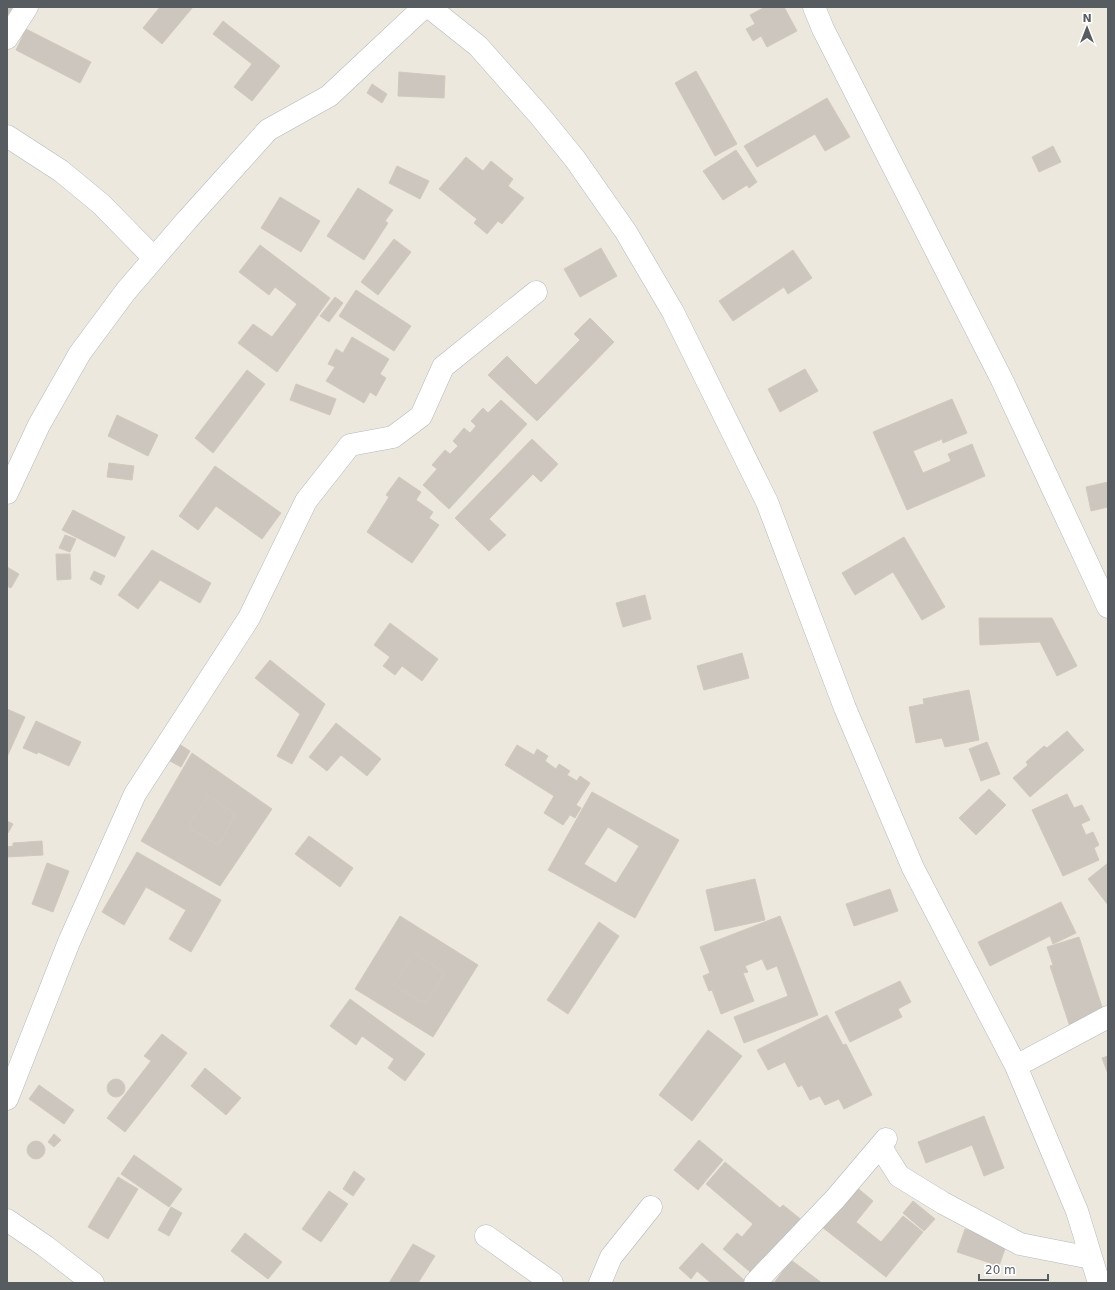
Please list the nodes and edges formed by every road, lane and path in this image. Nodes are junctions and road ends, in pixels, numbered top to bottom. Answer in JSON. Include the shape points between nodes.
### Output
{"nodes":[{"id":1,"x":27,"y":7,"type":"edge"},
{"id":2,"x":424,"y":7,"type":"edge"},
{"id":3,"x":429,"y":7,"type":"edge"},
{"id":4,"x":814,"y":7,"type":"edge"},
{"id":5,"x":7,"y":38,"type":"edge"},
{"id":6,"x":7,"y":136,"type":"edge"},
{"id":7,"x":154,"y":258,"type":"junction"},
{"id":8,"x":536,"y":292,"type":"dead end"},
{"id":9,"x":7,"y":493,"type":"edge"},
{"id":10,"x":1108,"y":607,"type":"edge"},
{"id":11,"x":1108,"y":1017,"type":"edge"},
{"id":12,"x":1016,"y":1066,"type":"junction"},
{"id":13,"x":7,"y":1099,"type":"edge"},
{"id":14,"x":651,"y":1207,"type":"dead end"},
{"id":15,"x":7,"y":1220,"type":"edge"},
{"id":16,"x":486,"y":1236,"type":"dead end"},
{"id":17,"x":1091,"y":1258,"type":"junction"},
{"id":18,"x":93,"y":1283,"type":"edge"},
{"id":19,"x":552,"y":1283,"type":"edge"},
{"id":20,"x":600,"y":1283,"type":"edge"},
{"id":21,"x":755,"y":1283,"type":"edge"},
{"id":22,"x":1099,"y":1283,"type":"edge"}],
"edges":[{"from":1,"to":5,"type":"street"},
{"from":2,"to":7,"type":"street","via":[[329,96],[268,130]]},
{"from":3,"to":12,"type":"street","via":[[478,46],[575,159],[626,232],[673,312],[768,502],[845,708],[913,868]]},
{"from":4,"to":10,"type":"street","via":[[826,36],[1002,380]]},
{"from":6,"to":7,"type":"street","via":[[61,171],[101,204]]},
{"from":7,"to":9,"type":"street","via":[[80,353],[39,425]]},
{"from":8,"to":13,"type":"street","via":[[443,367],[421,416],[393,437],[350,445],[306,501],[249,618],[135,794],[70,942]]},
{"from":11,"to":12,"type":"street"},
{"from":12,"to":17,"type":"street","via":[[1077,1211]]},
{"from":14,"to":20,"type":"street","via":[[611,1257]]},
{"from":15,"to":18,"type":"street"},
{"from":16,"to":19,"type":"street"},
{"from":17,"to":21,"type":"street","via":[[1020,1244],[943,1203],[900,1176],[883,1143],[835,1199]]},
{"from":17,"to":22,"type":"street"}]}
